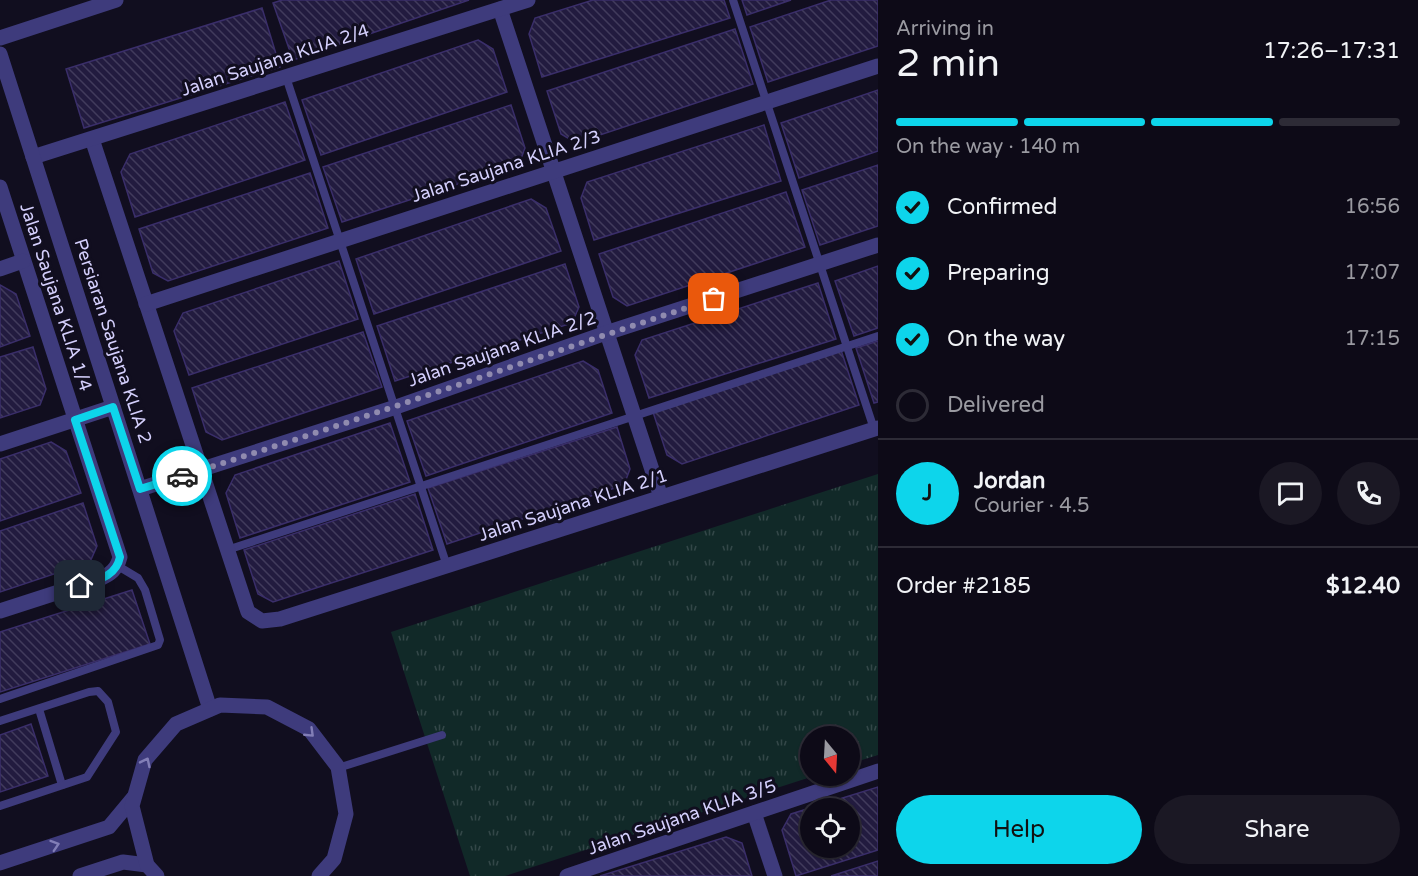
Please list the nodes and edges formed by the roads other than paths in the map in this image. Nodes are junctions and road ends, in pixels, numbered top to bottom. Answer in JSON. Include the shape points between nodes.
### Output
{"nodes":[{"id":1,"x":116,"y":0,"type":"edge"},
{"id":2,"x":528,"y":0,"type":"edge"},
{"id":3,"x":733,"y":0,"type":"edge"},
{"id":4,"x":500,"y":9,"type":"junction"},
{"id":5,"x":0,"y":38,"type":"edge"},
{"id":6,"x":0,"y":54,"type":"edge"},
{"id":7,"x":878,"y":66,"type":"edge"},
{"id":8,"x":286,"y":77,"type":"junction"},
{"id":9,"x":767,"y":102,"type":"junction"},
{"id":10,"x":92,"y":139,"type":"junction"},
{"id":11,"x":33,"y":157,"type":"junction"},
{"id":12,"x":554,"y":171,"type":"junction"},
{"id":13,"x":0,"y":187,"type":"edge"},
{"id":14,"x":340,"y":241,"type":"junction"},
{"id":15,"x":878,"y":245,"type":"edge"},
{"id":16,"x":23,"y":261,"type":"junction"},
{"id":17,"x":821,"y":264,"type":"junction"},
{"id":18,"x":0,"y":269,"type":"edge"},
{"id":19,"x":146,"y":304,"type":"junction"},
{"id":20,"x":606,"y":333,"type":"junction"},
{"id":21,"x":878,"y":336,"type":"edge"},
{"id":22,"x":848,"y":346,"type":"junction"},
{"id":23,"x":113,"y":407,"type":"junction"},
{"id":24,"x":396,"y":407,"type":"junction"},
{"id":25,"x":634,"y":415,"type":"junction"},
{"id":26,"x":75,"y":420,"type":"junction"},
{"id":27,"x":876,"y":429,"type":"edge"},
{"id":28,"x":0,"y":444,"type":"edge"},
{"id":29,"x":200,"y":470,"type":"junction"},
{"id":30,"x":422,"y":487,"type":"junction"},
{"id":31,"x":140,"y":489,"type":"junction"},
{"id":32,"x":662,"y":497,"type":"junction"},
{"id":33,"x":227,"y":550,"type":"junction"},
{"id":34,"x":118,"y":566,"type":"junction"},
{"id":35,"x":447,"y":566,"type":"junction"},
{"id":36,"x":0,"y":611,"type":"edge"},
{"id":37,"x":0,"y":699,"type":"edge"},
{"id":38,"x":39,"y":709,"type":"junction"},
{"id":39,"x":210,"y":709,"type":"junction"},
{"id":40,"x":0,"y":721,"type":"edge"},
{"id":41,"x":442,"y":735,"type":"dead end"},
{"id":42,"x":338,"y":768,"type":"junction"},
{"id":43,"x":878,"y":771,"type":"edge"},
{"id":44,"x":62,"y":785,"type":"junction"},
{"id":45,"x":134,"y":798,"type":"junction"},
{"id":46,"x":0,"y":806,"type":"edge"},
{"id":47,"x":754,"y":813,"type":"junction"},
{"id":48,"x":0,"y":863,"type":"edge"},
{"id":49,"x":152,"y":870,"type":"edge"},
{"id":50,"x":80,"y":876,"type":"edge"},
{"id":51,"x":319,"y":876,"type":"edge"},
{"id":52,"x":567,"y":876,"type":"edge"},
{"id":53,"x":775,"y":876,"type":"edge"}],
"edges":[{"from":1,"to":5,"type":"street"},
{"from":2,"to":4,"type":"street","name":"Jalan Saujana KLIA 2/4"},
{"from":3,"to":9,"type":"lane"},
{"from":4,"to":8,"type":"street","name":"Jalan Saujana KLIA 2/4"},
{"from":4,"to":12,"type":"street"},
{"from":6,"to":11,"type":"street","name":"Persiaran Saujana KLIA 2"},
{"from":7,"to":9,"type":"street","name":"Jalan Saujana KLIA 2/3"},
{"from":8,"to":10,"type":"street","name":"Jalan Saujana KLIA 2/4"},
{"from":8,"to":14,"type":"lane"},
{"from":9,"to":12,"type":"street","name":"Jalan Saujana KLIA 2/3"},
{"from":9,"to":17,"type":"lane"},
{"from":10,"to":11,"type":"street","name":"Jalan Saujana KLIA 2/4"},
{"from":10,"to":19,"type":"street"},
{"from":11,"to":23,"type":"street","name":"Persiaran Saujana KLIA 2"},
{"from":12,"to":14,"type":"street","name":"Jalan Saujana KLIA 2/3"},
{"from":12,"to":20,"type":"street"},
{"from":13,"to":16,"type":"street","name":"Jalan Saujana KLIA 1/4"},
{"from":14,"to":19,"type":"street","name":"Jalan Saujana KLIA 2/3"},
{"from":14,"to":24,"type":"lane"},
{"from":15,"to":17,"type":"street","name":"Jalan Saujana KLIA 2/2"},
{"from":16,"to":18,"type":"street"},
{"from":16,"to":26,"type":"street","name":"Jalan Saujana KLIA 1/4"},
{"from":17,"to":20,"type":"street","name":"Jalan Saujana KLIA 2/2"},
{"from":17,"to":22,"type":"lane"},
{"from":19,"to":29,"type":"street"},
{"from":20,"to":24,"type":"street","name":"Jalan Saujana KLIA 2/2"},
{"from":20,"to":25,"type":"street"},
{"from":21,"to":22,"type":"lane"},
{"from":22,"to":25,"type":"lane"},
{"from":22,"to":27,"type":"lane"},
{"from":23,"to":26,"type":"street"},
{"from":23,"to":31,"type":"street","name":"Persiaran Saujana KLIA 2"},
{"from":24,"to":29,"type":"street","name":"Jalan Saujana KLIA 2/2"},
{"from":24,"to":30,"type":"lane"},
{"from":25,"to":30,"type":"lane"},
{"from":25,"to":32,"type":"street"},
{"from":26,"to":28,"type":"street"},
{"from":26,"to":34,"type":"street","name":"Jalan Saujana KLIA 1/4","via":[[120,557]]},
{"from":27,"to":32,"type":"street","name":"Jalan Saujana KLIA 2/1"},
{"from":29,"to":31,"type":"street","name":"Jalan Saujana KLIA 2/2"},
{"from":29,"to":33,"type":"street"},
{"from":30,"to":33,"type":"lane"},
{"from":30,"to":35,"type":"lane"},
{"from":31,"to":39,"type":"street","name":"Persiaran Saujana KLIA 2"},
{"from":32,"to":35,"type":"street","name":"Jalan Saujana KLIA 2/1"},
{"from":33,"to":35,"type":"street","name":"Jalan Saujana KLIA 2/1","via":[[248,612],[262,621],[280,619]]},
{"from":34,"to":36,"type":"street","via":[[99,579]]},
{"from":34,"to":37,"type":"lane","via":[[138,578],[145,590],[160,640],[158,645]]},
{"from":38,"to":40,"type":"lane"},
{"from":38,"to":44,"type":"lane"},
{"from":38,"to":44,"type":"lane","via":[[98,691],[104,696],[116,732],[87,777]]},
{"from":39,"to":42,"type":"street","one_way":true,"via":[[220,705],[267,707],[309,729]]},
{"from":45,"to":39,"type":"street","one_way":true,"via":[[145,760],[176,724]]},
{"from":41,"to":42,"type":"lane"},
{"from":42,"to":51,"type":"street","via":[[346,814],[334,860]]},
{"from":43,"to":47,"type":"street","name":"Jalan Saujana KLIA 3/5"},
{"from":44,"to":46,"type":"lane"},
{"from":48,"to":45,"type":"street","one_way":true,"via":[[109,827]]},
{"from":45,"to":49,"type":"street","via":[[132,806]]},
{"from":47,"to":52,"type":"street","name":"Jalan Saujana KLIA 3/5"},
{"from":47,"to":53,"type":"street"},
{"from":49,"to":50,"type":"street","via":[[123,862]]}]}
